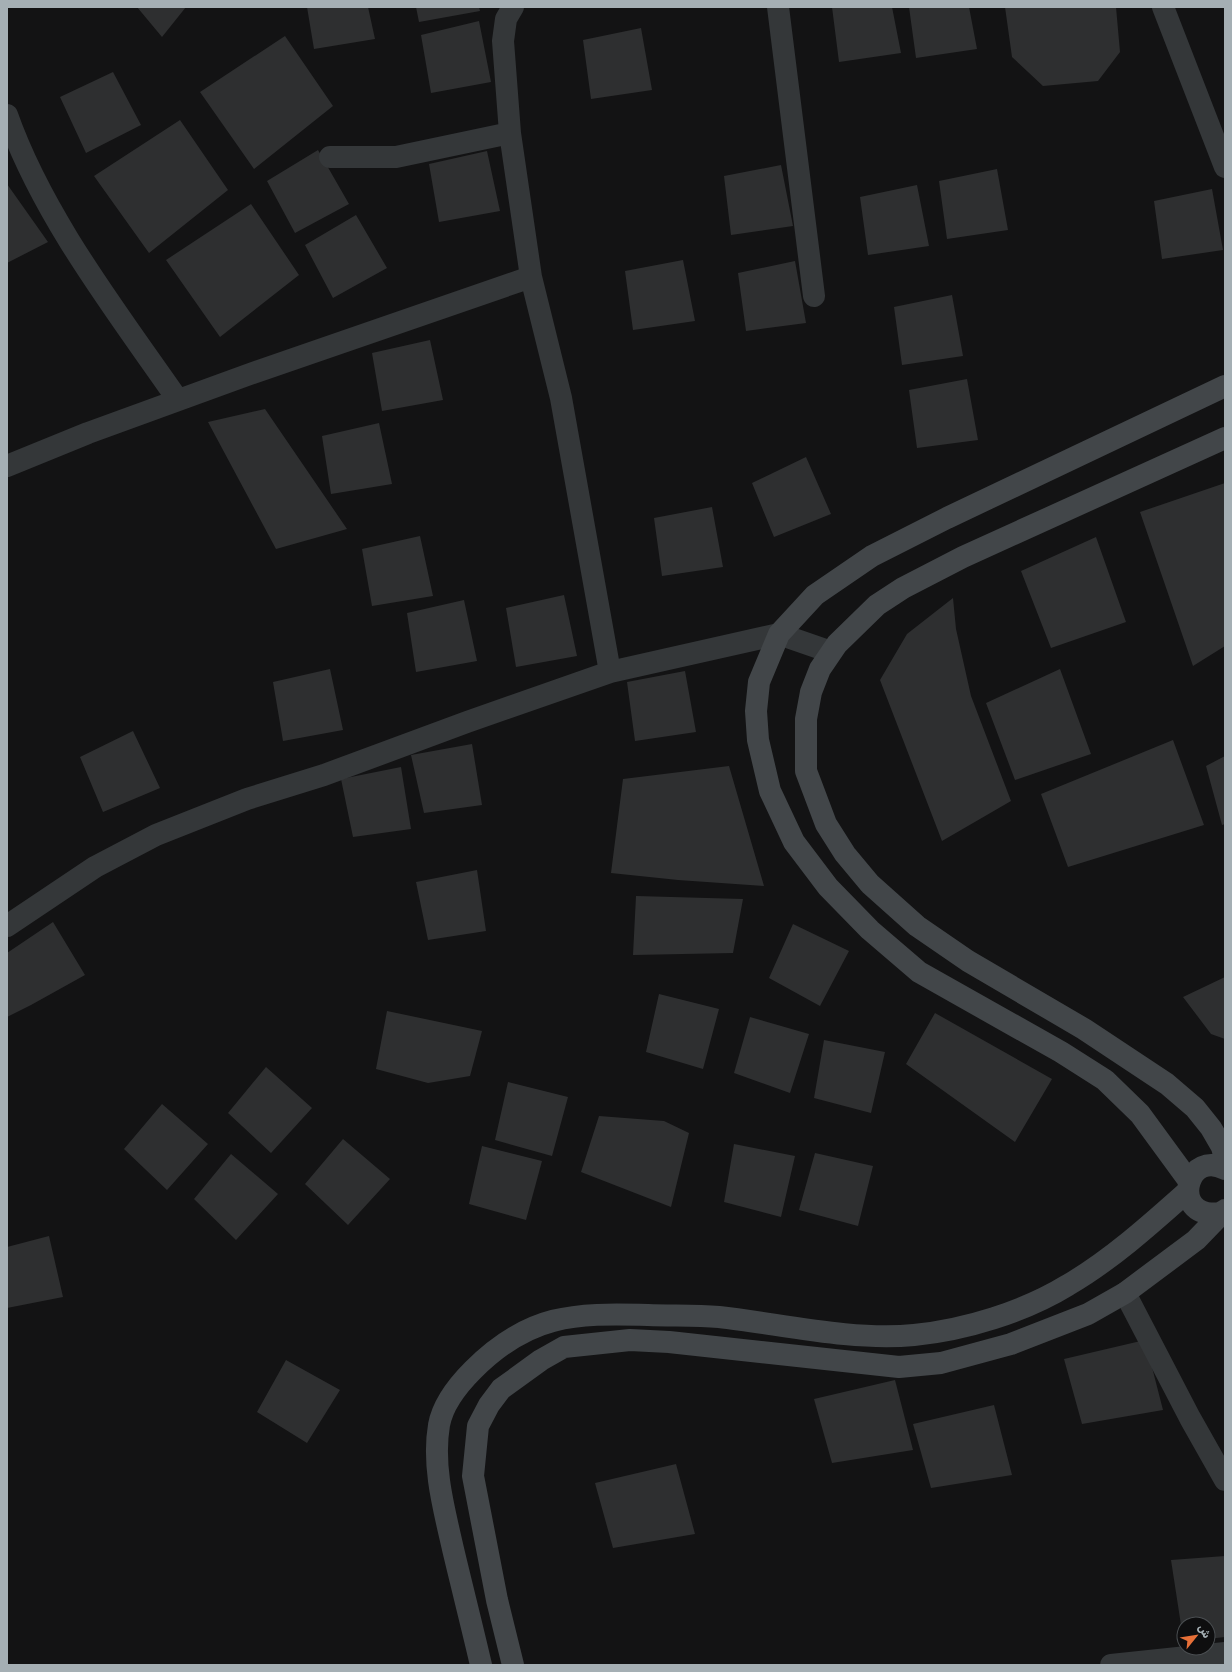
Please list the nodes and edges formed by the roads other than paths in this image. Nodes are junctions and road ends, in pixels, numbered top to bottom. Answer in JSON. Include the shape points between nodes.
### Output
{"nodes":[{"id":1,"x":514,"y":7,"type":"edge"},
{"id":2,"x":778,"y":7,"type":"edge"},
{"id":3,"x":1163,"y":7,"type":"edge"},
{"id":4,"x":7,"y":115,"type":"edge"},
{"id":5,"x":510,"y":133,"type":"junction"},
{"id":6,"x":330,"y":157,"type":"dead end"},
{"id":7,"x":1225,"y":167,"type":"edge"},
{"id":8,"x":531,"y":277,"type":"junction"},
{"id":9,"x":814,"y":296,"type":"dead end"},
{"id":10,"x":1225,"y":386,"type":"edge"},
{"id":11,"x":178,"y":400,"type":"junction"},
{"id":12,"x":1225,"y":438,"type":"edge"},
{"id":13,"x":7,"y":466,"type":"edge"},
{"id":14,"x":779,"y":634,"type":"junction"},
{"id":15,"x":831,"y":652,"type":"junction"},
{"id":16,"x":610,"y":672,"type":"junction"},
{"id":17,"x":7,"y":926,"type":"edge"},
{"id":18,"x":1225,"y":1159,"type":"edge"},
{"id":19,"x":1225,"y":1169,"type":"edge"},
{"id":20,"x":1189,"y":1186,"type":"junction"},
{"id":21,"x":1224,"y":1211,"type":"edge"},
{"id":22,"x":1125,"y":1293,"type":"junction"},
{"id":23,"x":1225,"y":1480,"type":"edge"},
{"id":24,"x":1225,"y":1653,"type":"edge"},
{"id":25,"x":481,"y":1665,"type":"edge"},
{"id":26,"x":513,"y":1665,"type":"edge"},
{"id":27,"x":1111,"y":1665,"type":"edge"}],
"edges":[{"from":1,"to":5,"type":"street","via":[[506,19],[503,41]]},
{"from":2,"to":9,"type":"street"},
{"from":3,"to":7,"type":"street"},
{"from":4,"to":11,"type":"street","via":[[27,162],[64,230]]},
{"from":5,"to":6,"type":"street","via":[[396,157]]},
{"from":5,"to":8,"type":"street"},
{"from":8,"to":11,"type":"street"},
{"from":8,"to":16,"type":"street","via":[[561,398]]},
{"from":10,"to":14,"type":"main road","via":[[872,556],[815,595]]},
{"from":11,"to":13,"type":"street"},
{"from":12,"to":15,"type":"main road","via":[[963,557],[903,588],[877,605]]},
{"from":14,"to":15,"type":"street"},
{"from":14,"to":16,"type":"street"},
{"from":14,"to":20,"type":"main road","via":[[759,682],[756,711],[758,740],[770,791],[794,842],[828,887],[870,930],[919,972],[1061,1052],[1105,1080],[1140,1114]]},
{"from":15,"to":18,"type":"main road","via":[[820,669],[811,692],[806,719],[806,771],[826,824],[845,854],[870,884],[917,926],[968,961],[1084,1029],[1167,1084],[1195,1108],[1211,1128],[1222,1147]]},
{"from":16,"to":17,"type":"street","via":[[324,775],[246,799],[156,836],[95,867]]},
{"from":19,"to":20,"type":"main road","via":[[1210,1165],[1201,1167],[1194,1173]]},
{"from":20,"to":21,"type":"main road","via":[[1190,1200],[1196,1208],[1214,1214]]},
{"from":20,"to":25,"type":"main road","via":[[1139,1235],[1069,1285],[1026,1307],[942,1331],[868,1336],[714,1317],[604,1314],[573,1315],[535,1326],[508,1339],[464,1379],[448,1400],[440,1424],[437,1467],[449,1531]]},
{"from":21,"to":22,"type":"main road","via":[[1196,1240]]},
{"from":22,"to":23,"type":"street"},
{"from":22,"to":26,"type":"main road","via":[[1088,1314],[1011,1344],[941,1363],[899,1367],[630,1340],[564,1347],[541,1360],[501,1389],[489,1405],[478,1426],[473,1476],[497,1600]]},
{"from":24,"to":27,"type":"street"}]}
